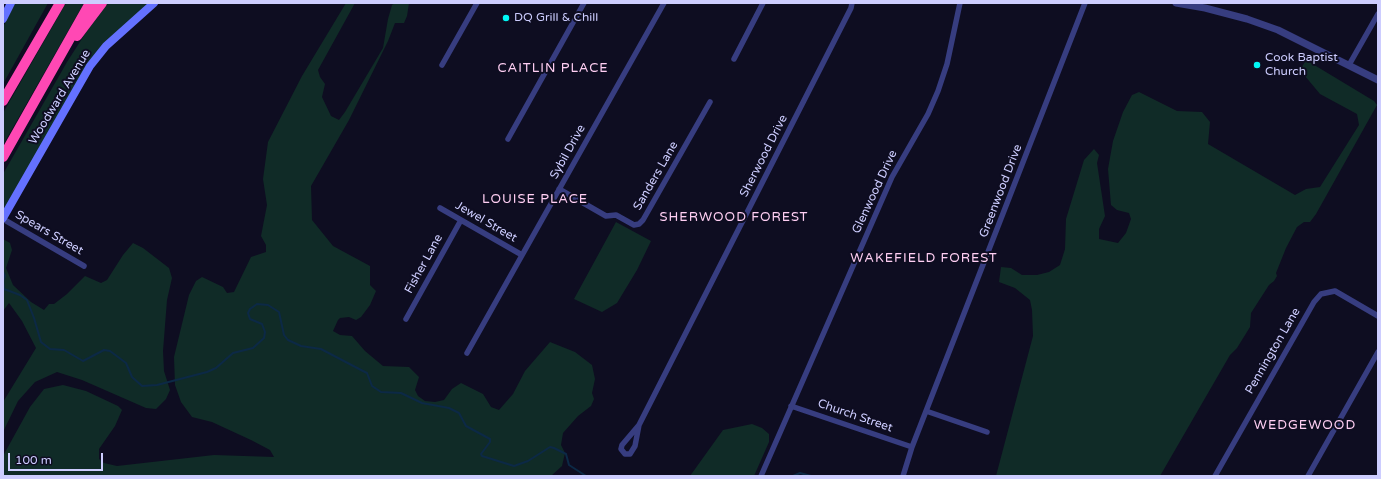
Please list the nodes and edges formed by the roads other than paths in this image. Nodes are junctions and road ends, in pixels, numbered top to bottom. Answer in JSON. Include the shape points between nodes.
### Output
{"nodes":[{"id":1,"x":11,"y":3,"type":"edge"},
{"id":2,"x":53,"y":3,"type":"edge"},
{"id":3,"x":60,"y":3,"type":"edge"},
{"id":4,"x":90,"y":3,"type":"edge"},
{"id":5,"x":102,"y":3,"type":"edge"},
{"id":6,"x":154,"y":3,"type":"edge"},
{"id":7,"x":477,"y":3,"type":"edge"},
{"id":8,"x":584,"y":3,"type":"edge"},
{"id":9,"x":664,"y":3,"type":"edge"},
{"id":10,"x":764,"y":3,"type":"edge"},
{"id":11,"x":852,"y":3,"type":"edge"},
{"id":12,"x":960,"y":3,"type":"edge"},
{"id":13,"x":1085,"y":3,"type":"edge"},
{"id":14,"x":1176,"y":3,"type":"edge"},
{"id":15,"x":1378,"y":14,"type":"edge"},
{"id":16,"x":3,"y":19,"type":"edge"},
{"id":17,"x":32,"y":51,"type":"junction"},
{"id":18,"x":734,"y":59,"type":"dead end"},
{"id":19,"x":442,"y":65,"type":"dead end"},
{"id":20,"x":1349,"y":65,"type":"junction"},
{"id":21,"x":1378,"y":80,"type":"edge"},
{"id":22,"x":42,"y":87,"type":"junction"},
{"id":23,"x":3,"y":101,"type":"edge"},
{"id":24,"x":710,"y":102,"type":"dead end"},
{"id":25,"x":508,"y":139,"type":"dead end"},
{"id":26,"x":3,"y":157,"type":"edge"},
{"id":27,"x":559,"y":189,"type":"junction"},
{"id":28,"x":440,"y":208,"type":"dead end"},
{"id":29,"x":3,"y":219,"type":"edge"},
{"id":30,"x":461,"y":220,"type":"junction"},
{"id":31,"x":522,"y":256,"type":"junction"},
{"id":32,"x":84,"y":266,"type":"dead end"},
{"id":33,"x":1378,"y":316,"type":"edge"},
{"id":34,"x":406,"y":319,"type":"dead end"},
{"id":35,"x":1378,"y":352,"type":"edge"},
{"id":36,"x":467,"y":353,"type":"dead end"},
{"id":37,"x":791,"y":406,"type":"junction"},
{"id":38,"x":926,"y":411,"type":"junction"},
{"id":39,"x":639,"y":425,"type":"junction"},
{"id":40,"x":987,"y":432,"type":"dead end"},
{"id":41,"x":912,"y":447,"type":"junction"},
{"id":42,"x":761,"y":476,"type":"edge"},
{"id":43,"x":903,"y":476,"type":"edge"},
{"id":44,"x":1215,"y":476,"type":"edge"},
{"id":45,"x":1308,"y":476,"type":"edge"}],
"edges":[{"from":1,"to":16,"type":"main road"},
{"from":2,"to":17,"type":"highway"},
{"from":3,"to":17,"type":"highway"},
{"from":4,"to":22,"type":"highway"},
{"from":5,"to":22,"type":"highway"},
{"from":6,"to":29,"type":"main road","name":"Woodward Avenue","via":[[106,46],[90,66]]},
{"from":7,"to":19,"type":"street"},
{"from":8,"to":25,"type":"street"},
{"from":9,"to":27,"type":"street","name":"Sybil Drive"},
{"from":10,"to":18,"type":"street"},
{"from":11,"to":39,"type":"street","name":"Sherwood Drive"},
{"from":12,"to":37,"type":"street","name":"Glenwood Drive","via":[[951,49],[938,91],[892,177]]},
{"from":13,"to":38,"type":"street","name":"Greenwood Drive"},
{"from":14,"to":20,"type":"street","via":[[1219,11],[1278,30]]},
{"from":15,"to":20,"type":"street"},
{"from":17,"to":23,"type":"highway"},
{"from":20,"to":21,"type":"street"},
{"from":22,"to":26,"type":"highway"},
{"from":24,"to":27,"type":"street","name":"Sanders Lane","via":[[639,224],[634,225],[616,215],[606,216]]},
{"from":27,"to":31,"type":"street","name":"Sybil Drive"},
{"from":28,"to":30,"type":"street","name":"Jewel Street"},
{"from":29,"to":32,"type":"street","name":"Spears Street"},
{"from":30,"to":31,"type":"street","name":"Jewel Street"},
{"from":30,"to":34,"type":"street","name":"Fisher Lane"},
{"from":31,"to":36,"type":"street","name":"Sybil Drive"},
{"from":33,"to":44,"type":"street","name":"Pennington Lane","via":[[1335,291],[1320,294]]},
{"from":35,"to":45,"type":"street"},
{"from":37,"to":41,"type":"street","name":"Church Street"},
{"from":37,"to":42,"type":"street","name":"Glenwood Drive"},
{"from":38,"to":40,"type":"street"},
{"from":38,"to":41,"type":"street","name":"Greenwood Drive"},
{"from":39,"to":39,"type":"street","name":"Sherwood Drive","via":[[622,446],[625,454],[630,454],[635,446]]},
{"from":41,"to":43,"type":"street","name":"Greenwood Drive"}]}
